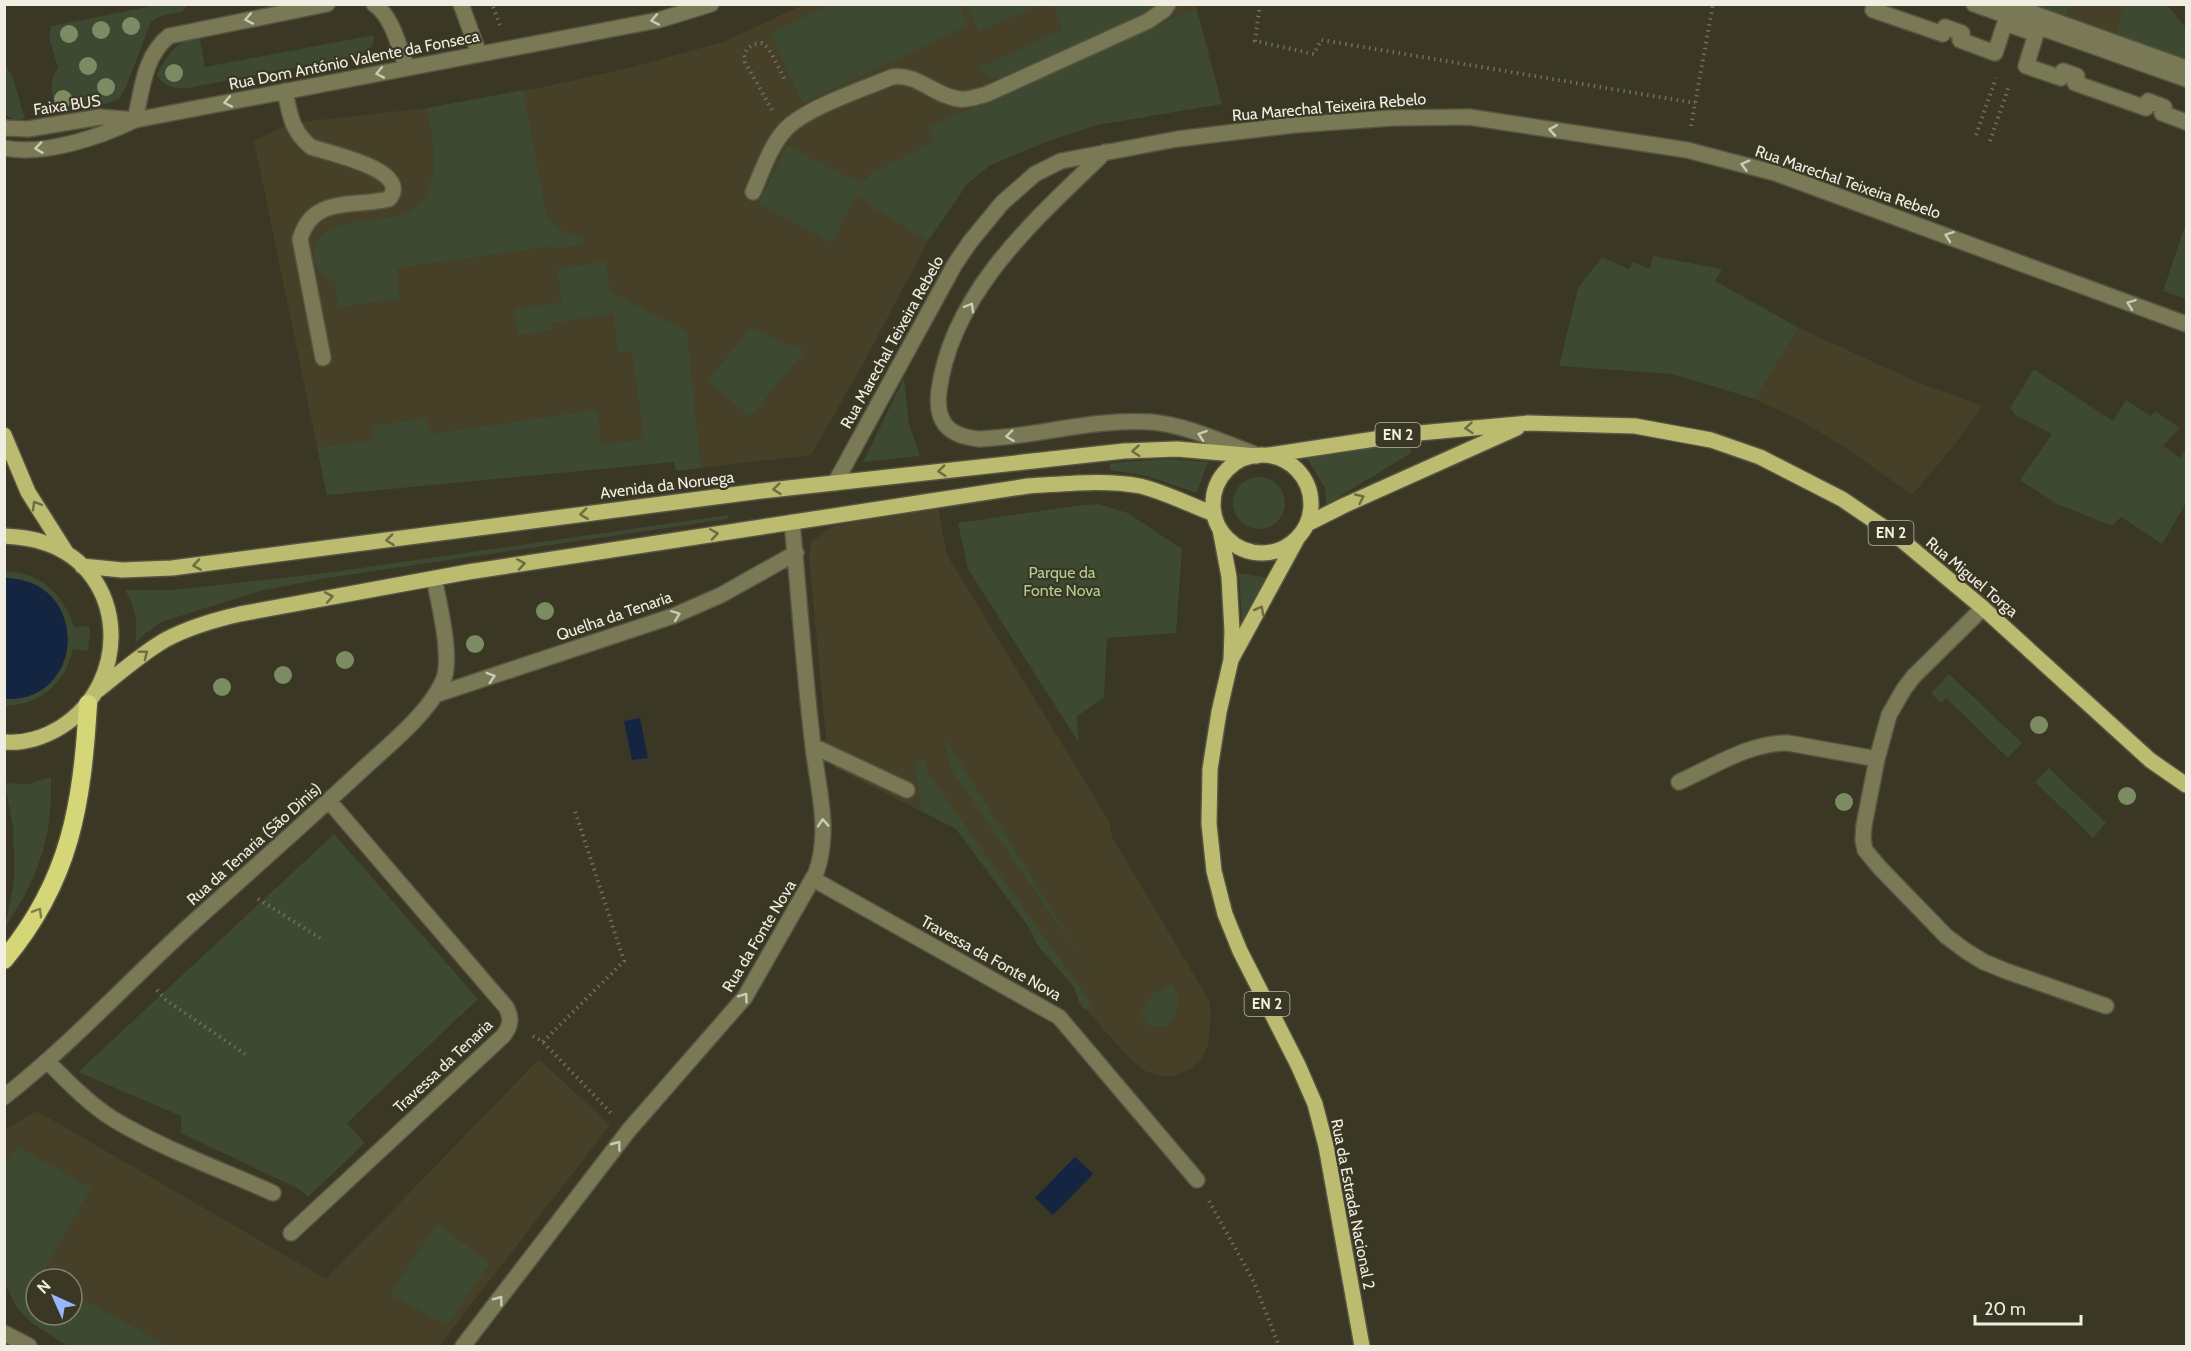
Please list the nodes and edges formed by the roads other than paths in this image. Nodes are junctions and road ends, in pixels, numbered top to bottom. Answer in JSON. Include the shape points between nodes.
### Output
{"nodes":[{"id":1,"x":327,"y":4,"type":"edge"},
{"id":2,"x":374,"y":4,"type":"edge"},
{"id":3,"x":461,"y":4,"type":"edge"},
{"id":4,"x":711,"y":4,"type":"edge"},
{"id":5,"x":1168,"y":4,"type":"edge"},
{"id":6,"x":1875,"y":4,"type":"edge"},
{"id":7,"x":1974,"y":4,"type":"edge"},
{"id":8,"x":2007,"y":4,"type":"edge"},
{"id":9,"x":479,"y":54,"type":"junction"},
{"id":10,"x":407,"y":68,"type":"junction"},
{"id":11,"x":2187,"y":68,"type":"edge"},
{"id":12,"x":2187,"y":79,"type":"edge"},
{"id":13,"x":285,"y":91,"type":"junction"},
{"id":14,"x":135,"y":120,"type":"junction"},
{"id":15,"x":2187,"y":122,"type":"edge"},
{"id":16,"x":4,"y":128,"type":"edge"},
{"id":17,"x":4,"y":148,"type":"edge"},
{"id":18,"x":1105,"y":152,"type":"junction"},
{"id":19,"x":753,"y":192,"type":"dead end"},
{"id":20,"x":2187,"y":324,"type":"edge"},
{"id":21,"x":322,"y":358,"type":"dead end"},
{"id":22,"x":1528,"y":423,"type":"junction"},
{"id":23,"x":4,"y":435,"type":"edge"},
{"id":24,"x":1263,"y":455,"type":"junction"},
{"id":25,"x":835,"y":483,"type":"junction"},
{"id":26,"x":1214,"y":514,"type":"junction"},
{"id":27,"x":792,"y":522,"type":"junction"},
{"id":28,"x":1220,"y":530,"type":"junction"},
{"id":29,"x":1303,"y":530,"type":"junction"},
{"id":30,"x":4,"y":536,"type":"edge"},
{"id":31,"x":796,"y":553,"type":"junction"},
{"id":32,"x":68,"y":554,"type":"junction"},
{"id":33,"x":82,"y":566,"type":"junction"},
{"id":34,"x":434,"y":578,"type":"junction"},
{"id":35,"x":1983,"y":608,"type":"junction"},
{"id":36,"x":1231,"y":660,"type":"junction"},
{"id":37,"x":435,"y":695,"type":"junction"},
{"id":38,"x":93,"y":697,"type":"junction"},
{"id":39,"x":4,"y":742,"type":"edge"},
{"id":40,"x":813,"y":746,"type":"junction"},
{"id":41,"x":1877,"y":759,"type":"junction"},
{"id":42,"x":1679,"y":782,"type":"dead end"},
{"id":43,"x":2186,"y":783,"type":"edge"},
{"id":44,"x":907,"y":790,"type":"dead end"},
{"id":45,"x":329,"y":801,"type":"junction"},
{"id":46,"x":813,"y":879,"type":"junction"},
{"id":47,"x":4,"y":960,"type":"edge"},
{"id":48,"x":2106,"y":1006,"type":"dead end"},
{"id":49,"x":47,"y":1061,"type":"junction"},
{"id":50,"x":4,"y":1097,"type":"edge"},
{"id":51,"x":1197,"y":1180,"type":"road end"},
{"id":52,"x":273,"y":1193,"type":"dead end"},
{"id":53,"x":291,"y":1233,"type":"dead end"},
{"id":54,"x":4,"y":1333,"type":"edge"},
{"id":55,"x":29,"y":1347,"type":"edge"},
{"id":56,"x":463,"y":1347,"type":"edge"},
{"id":57,"x":1362,"y":1347,"type":"edge"}],
"edges":[{"from":1,"to":14,"type":"street","one_way":true,"via":[[169,36],[150,59]]},
{"from":2,"to":10,"type":"street","via":[[388,21]]},
{"from":3,"to":9,"type":"street"},
{"from":4,"to":9,"type":"street","name":"Rua Dom António Valente da Fonseca","one_way":true,"via":[[674,16]]},
{"from":5,"to":19,"type":"street","via":[[1148,21],[987,94],[957,99],[903,75],[796,120],[784,131]]},
{"from":6,"to":15,"type":"street","via":[[1873,10],[1943,34],[1945,27],[1962,33],[1960,40],[1995,52],[2005,23],[2036,34],[2026,66],[2061,78],[2063,71],[2077,76],[2075,82],[2146,108],[2148,101],[2164,106],[2162,113]]},
{"from":7,"to":12,"type":"street"},
{"from":8,"to":11,"type":"street"},
{"from":9,"to":10,"type":"street","name":"Rua Dom António Valente da Fonseca"},
{"from":10,"to":13,"type":"street","name":"Rua Dom António Valente da Fonseca","one_way":true},
{"from":13,"to":14,"type":"street","name":"Rua Dom António Valente da Fonseca","one_way":true},
{"from":13,"to":21,"type":"street","via":[[292,123],[304,141],[322,151],[367,164],[388,178],[393,187],[389,199],[322,209],[303,227],[300,239]]},
{"from":14,"to":16,"type":"street","name":"Faixa BUS","via":[[100,117],[28,129]]},
{"from":14,"to":17,"type":"street","name":"Rua Dom António Valente da Fonseca","one_way":true,"via":[[88,139],[42,148]]},
{"from":20,"to":18,"type":"street","name":"Rua Marechal Teixeira Rebelo","one_way":true,"via":[[1802,182],[1687,150],[1498,121],[1434,116],[1294,125]]},
{"from":24,"to":18,"type":"street","one_way":true,"via":[[1152,422],[1131,421],[979,439],[956,434],[941,419],[939,395],[945,363],[972,303],[1034,222]]},
{"from":18,"to":25,"type":"street","name":"Rua Marechal Teixeira Rebelo","via":[[1047,167],[1020,186],[985,223],[945,281]]},
{"from":22,"to":24,"type":"main road","number":"EN 2","one_way":true,"via":[[1407,434]]},
{"from":29,"to":22,"type":"main road","number":"EN 2","one_way":true,"via":[[1354,501]]},
{"from":22,"to":35,"type":"main road","name":"Rua Miguel Torga","number":"EN 2","via":[[1635,426],[1711,440],[1760,457],[1868,515]]},
{"from":32,"to":23,"type":"main road","one_way":true,"via":[[28,492]]},
{"from":24,"to":25,"type":"main road","name":"Avenida da Noruega","one_way":true,"via":[[1143,450]]},
{"from":24,"to":26,"type":"main road","number":"EN 2","via":[[1241,460],[1228,470],[1218,483]]},
{"from":24,"to":29,"type":"main road","number":"EN 2","via":[[1281,459],[1304,479],[1312,509]]},
{"from":25,"to":33,"type":"main road","name":"Avenida da Noruega","one_way":true,"via":[[172,568],[122,570]]},
{"from":26,"to":27,"type":"main road","via":[[1141,487],[1094,483],[1028,486]]},
{"from":26,"to":28,"type":"main road","number":"EN 2"},
{"from":27,"to":31,"type":"street","name":"Rua da Fonte Nova"},
{"from":34,"to":27,"type":"main road","one_way":true},
{"from":28,"to":29,"type":"main road","number":"EN 2","via":[[1243,549],[1258,553],[1286,547]]},
{"from":28,"to":36,"type":"main road","number":"EN 2","via":[[1231,595]]},
{"from":36,"to":29,"type":"main road","number":"EN 2","one_way":true},
{"from":30,"to":32,"type":"main road","via":[[47,543]]},
{"from":37,"to":31,"type":"street","name":"Quelha da Tenaria","one_way":true,"via":[[674,616]]},
{"from":31,"to":40,"type":"street","name":"Rua da Fonte Nova"},
{"from":32,"to":33,"type":"main road"},
{"from":33,"to":38,"type":"main road","via":[[105,602],[111,624],[108,669]]},
{"from":34,"to":37,"type":"street","name":"Rua da Tenaria (São Dinis)","via":[[447,664]]},
{"from":38,"to":34,"type":"main road","one_way":true,"via":[[156,646],[200,625]]},
{"from":35,"to":41,"type":"street","via":[[1904,688],[1889,715]]},
{"from":35,"to":43,"type":"main road","name":"Rua Miguel Torga","number":"EN 2","via":[[2150,760]]},
{"from":36,"to":57,"type":"main road","name":"Rua da Estrada Nacional 2","number":"EN 2","via":[[1210,769],[1209,824],[1214,871],[1232,933],[1318,1114]]},
{"from":37,"to":45,"type":"street","name":"Rua da Tenaria (São Dinis)"},
{"from":38,"to":39,"type":"main road","via":[[72,720],[54,732],[33,740]]},
{"from":47,"to":38,"type":"highway","one_way":true,"via":[[40,908],[72,833]]},
{"from":40,"to":44,"type":"street"},
{"from":46,"to":40,"type":"street","name":"Rua da Fonte Nova","one_way":true,"via":[[823,851],[824,823]]},
{"from":41,"to":42,"type":"street","via":[[1776,743],[1748,750]]},
{"from":41,"to":48,"type":"street","via":[[1863,840],[1871,859],[1946,936],[1966,951],[2006,971]]},
{"from":45,"to":49,"type":"street","name":"Rua da Tenaria (São Dinis)"},
{"from":45,"to":53,"type":"street","name":"Travessa da Tenaria","via":[[506,1007],[511,1021],[503,1036]]},
{"from":46,"to":51,"type":"street","name":"Travessa da Fonte Nova","via":[[1059,1017]]},
{"from":56,"to":46,"type":"street","name":"Rua da Fonte Nova","one_way":true,"via":[[629,1130],[745,997]]},
{"from":49,"to":50,"type":"street","name":"Rua da Tenaria (São Dinis)"},
{"from":49,"to":52,"type":"street","via":[[112,1118]]},
{"from":54,"to":55,"type":"street"}]}
